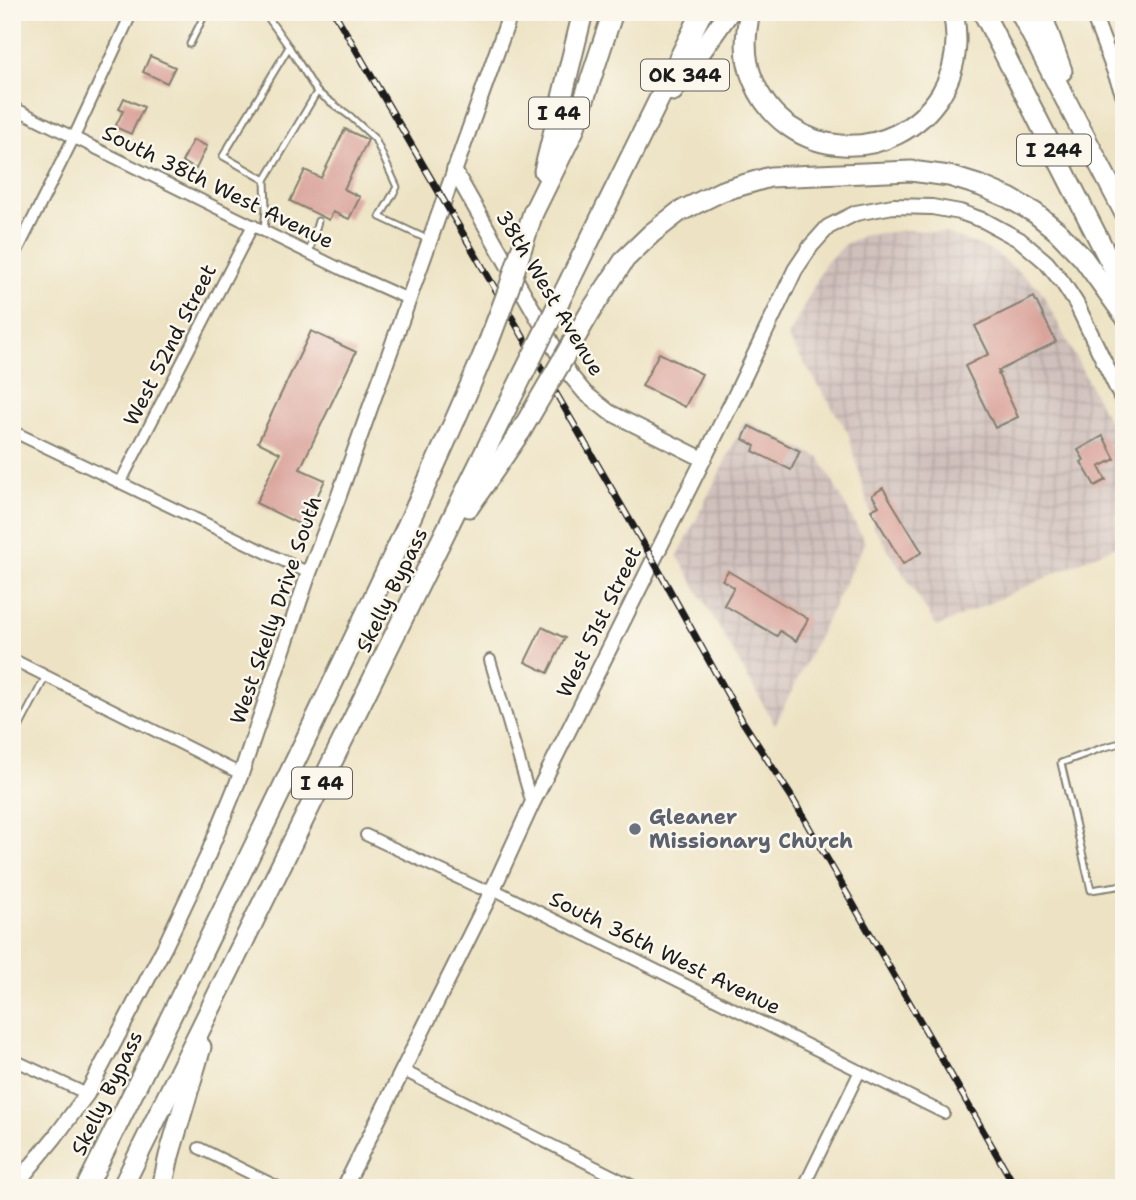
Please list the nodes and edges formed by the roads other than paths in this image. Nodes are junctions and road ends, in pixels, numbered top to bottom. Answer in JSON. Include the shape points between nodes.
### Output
{"nodes":[{"id":1,"x":132,"y":12,"type":"edge"},
{"id":2,"x":206,"y":12,"type":"edge"},
{"id":3,"x":264,"y":12,"type":"edge"},
{"id":4,"x":511,"y":12,"type":"edge"},
{"id":5,"x":583,"y":12,"type":"edge"},
{"id":6,"x":613,"y":12,"type":"edge"},
{"id":7,"x":702,"y":12,"type":"edge"},
{"id":8,"x":729,"y":12,"type":"edge"},
{"id":9,"x":750,"y":12,"type":"edge"},
{"id":10,"x":953,"y":12,"type":"edge"},
{"id":11,"x":983,"y":12,"type":"edge"},
{"id":12,"x":1020,"y":12,"type":"edge"},
{"id":13,"x":1041,"y":12,"type":"edge"},
{"id":14,"x":1092,"y":12,"type":"edge"},
{"id":15,"x":190,"y":44,"type":"dead end"},
{"id":16,"x":289,"y":47,"type":"junction"},
{"id":17,"x":317,"y":92,"type":"junction"},
{"id":18,"x":1124,"y":96,"type":"edge"},
{"id":19,"x":12,"y":107,"type":"edge"},
{"id":20,"x":74,"y":137,"type":"junction"},
{"id":21,"x":641,"y":137,"type":"junction"},
{"id":22,"x":1087,"y":141,"type":"junction"},
{"id":23,"x":454,"y":170,"type":"junction"},
{"id":24,"x":265,"y":180,"type":"junction"},
{"id":25,"x":1124,"y":212,"type":"edge"},
{"id":26,"x":533,"y":213,"type":"junction"},
{"id":27,"x":318,"y":221,"type":"dead end"},
{"id":28,"x":253,"y":225,"type":"junction"},
{"id":29,"x":264,"y":230,"type":"junction"},
{"id":30,"x":430,"y":240,"type":"junction"},
{"id":31,"x":309,"y":253,"type":"junction"},
{"id":32,"x":12,"y":261,"type":"edge"},
{"id":33,"x":1124,"y":289,"type":"edge"},
{"id":34,"x":408,"y":299,"type":"junction"},
{"id":35,"x":1124,"y":315,"type":"edge"},
{"id":36,"x":1124,"y":403,"type":"edge"},
{"id":37,"x":12,"y":431,"type":"edge"},
{"id":38,"x":703,"y":458,"type":"junction"},
{"id":39,"x":120,"y":483,"type":"junction"},
{"id":40,"x":431,"y":563,"type":"junction"},
{"id":41,"x":309,"y":573,"type":"junction"},
{"id":42,"x":12,"y":659,"type":"edge"},
{"id":43,"x":490,"y":660,"type":"dead end"},
{"id":44,"x":47,"y":676,"type":"junction"},
{"id":45,"x":12,"y":741,"type":"edge"},
{"id":46,"x":1124,"y":742,"type":"edge"},
{"id":47,"x":242,"y":774,"type":"junction"},
{"id":48,"x":532,"y":804,"type":"junction"},
{"id":49,"x":366,"y":835,"type":"dead end"},
{"id":50,"x":1124,"y":885,"type":"edge"},
{"id":51,"x":493,"y":889,"type":"junction"},
{"id":52,"x":213,"y":1002,"type":"junction"},
{"id":53,"x":12,"y":1059,"type":"edge"},
{"id":54,"x":402,"y":1070,"type":"junction"},
{"id":55,"x":860,"y":1071,"type":"junction"},
{"id":56,"x":87,"y":1094,"type":"junction"},
{"id":57,"x":944,"y":1113,"type":"dead end"},
{"id":58,"x":199,"y":1148,"type":"dead end"},
{"id":59,"x":13,"y":1188,"type":"edge"},
{"id":60,"x":86,"y":1188,"type":"edge"},
{"id":61,"x":122,"y":1188,"type":"edge"},
{"id":62,"x":162,"y":1188,"type":"edge"},
{"id":63,"x":281,"y":1188,"type":"edge"},
{"id":64,"x":344,"y":1188,"type":"edge"},
{"id":65,"x":637,"y":1188,"type":"edge"},
{"id":66,"x":803,"y":1188,"type":"edge"}],
"edges":[{"from":1,"to":20,"type":"street"},
{"from":2,"to":15,"type":"lane"},
{"from":3,"to":16,"type":"lane"},
{"from":4,"to":23,"type":"street","name":"West Skelly Drive South"},
{"from":5,"to":26,"type":"highway","name":"Skelly Bypass","number":"I 44"},
{"from":6,"to":26,"type":"highway","via":[[573,130]]},
{"from":7,"to":21,"type":"highway","name":"Skelly Bypass","number":"I 44"},
{"from":8,"to":21,"type":"highway","number":"OK 344"},
{"from":9,"to":10,"type":"highway","via":[[747,54],[752,78],[772,113],[811,138],[854,146],[897,135],[933,107],[953,65],[957,29]]},
{"from":11,"to":33,"type":"highway","number":"I 244"},
{"from":12,"to":22,"type":"highway","number":"I 244"},
{"from":13,"to":22,"type":"highway"},
{"from":14,"to":18,"type":"street"},
{"from":16,"to":17,"type":"lane"},
{"from":16,"to":24,"type":"lane","via":[[223,156]]},
{"from":17,"to":24,"type":"lane"},
{"from":17,"to":30,"type":"lane","via":[[375,139],[397,187],[380,217]]},
{"from":19,"to":20,"type":"street","name":"South 38th West Avenue"},
{"from":20,"to":28,"type":"street","name":"South 38th West Avenue"},
{"from":20,"to":32,"type":"street"},
{"from":21,"to":40,"type":"highway","name":"Skelly Bypass","number":"I 44","bridge":true},
{"from":22,"to":25,"type":"highway","number":"I 244"},
{"from":23,"to":30,"type":"street","name":"West Skelly Drive South"},
{"from":23,"to":38,"type":"street","name":"38th West Avenue","via":[[570,375],[585,393],[609,412]]},
{"from":24,"to":29,"type":"lane"},
{"from":26,"to":60,"type":"highway","name":"Skelly Bypass","number":"I 44","bridge":true,"via":[[509,288],[457,418],[250,856]]},
{"from":27,"to":31,"type":"lane"},
{"from":28,"to":29,"type":"street","name":"South 38th West Avenue"},
{"from":28,"to":39,"type":"street","name":"West 52nd Street"},
{"from":29,"to":31,"type":"street","name":"South 38th West Avenue"},
{"from":30,"to":34,"type":"street","name":"West Skelly Drive South"},
{"from":31,"to":34,"type":"street","name":"South 38th West Avenue"},
{"from":34,"to":41,"type":"street","name":"West Skelly Drive South"},
{"from":35,"to":40,"type":"highway","bridge":true,"via":[[1057,230],[1009,198],[949,176],[911,171],[770,177],[722,191],[679,212],[625,259],[521,431]]},
{"from":36,"to":38,"type":"street","name":"West 51st Street","via":[[1076,303],[1046,262],[1020,240],[985,221],[932,207],[893,205],[856,213],[828,227],[811,246]]},
{"from":37,"to":39,"type":"street"},
{"from":38,"to":48,"type":"street","name":"West 51st Street"},
{"from":39,"to":41,"type":"street"},
{"from":40,"to":52,"type":"highway","name":"Skelly Bypass","number":"I 44"},
{"from":41,"to":47,"type":"street","name":"West Skelly Drive South"},
{"from":42,"to":44,"type":"street"},
{"from":43,"to":48,"type":"street"},
{"from":44,"to":45,"type":"lane"},
{"from":44,"to":47,"type":"street"},
{"from":46,"to":50,"type":"lane","via":[[1060,763],[1091,890]]},
{"from":47,"to":56,"type":"street","name":"West Skelly Drive South","via":[[165,946]]},
{"from":48,"to":51,"type":"street","name":"West 51st Street"},
{"from":49,"to":51,"type":"street","name":"South 36th West Avenue","via":[[479,888]]},
{"from":51,"to":54,"type":"street","name":"West 51st Street"},
{"from":51,"to":55,"type":"street","name":"South 36th West Avenue"},
{"from":52,"to":61,"type":"highway","name":"Skelly Bypass","number":"I 44"},
{"from":52,"to":62,"type":"highway"},
{"from":53,"to":56,"type":"street"},
{"from":54,"to":64,"type":"street","name":"West 51st Street"},
{"from":54,"to":65,"type":"street"},
{"from":55,"to":57,"type":"street","name":"South 36th West Avenue"},
{"from":55,"to":66,"type":"street"},
{"from":56,"to":59,"type":"street","name":"West Skelly Drive South"},
{"from":58,"to":63,"type":"street"}]}
